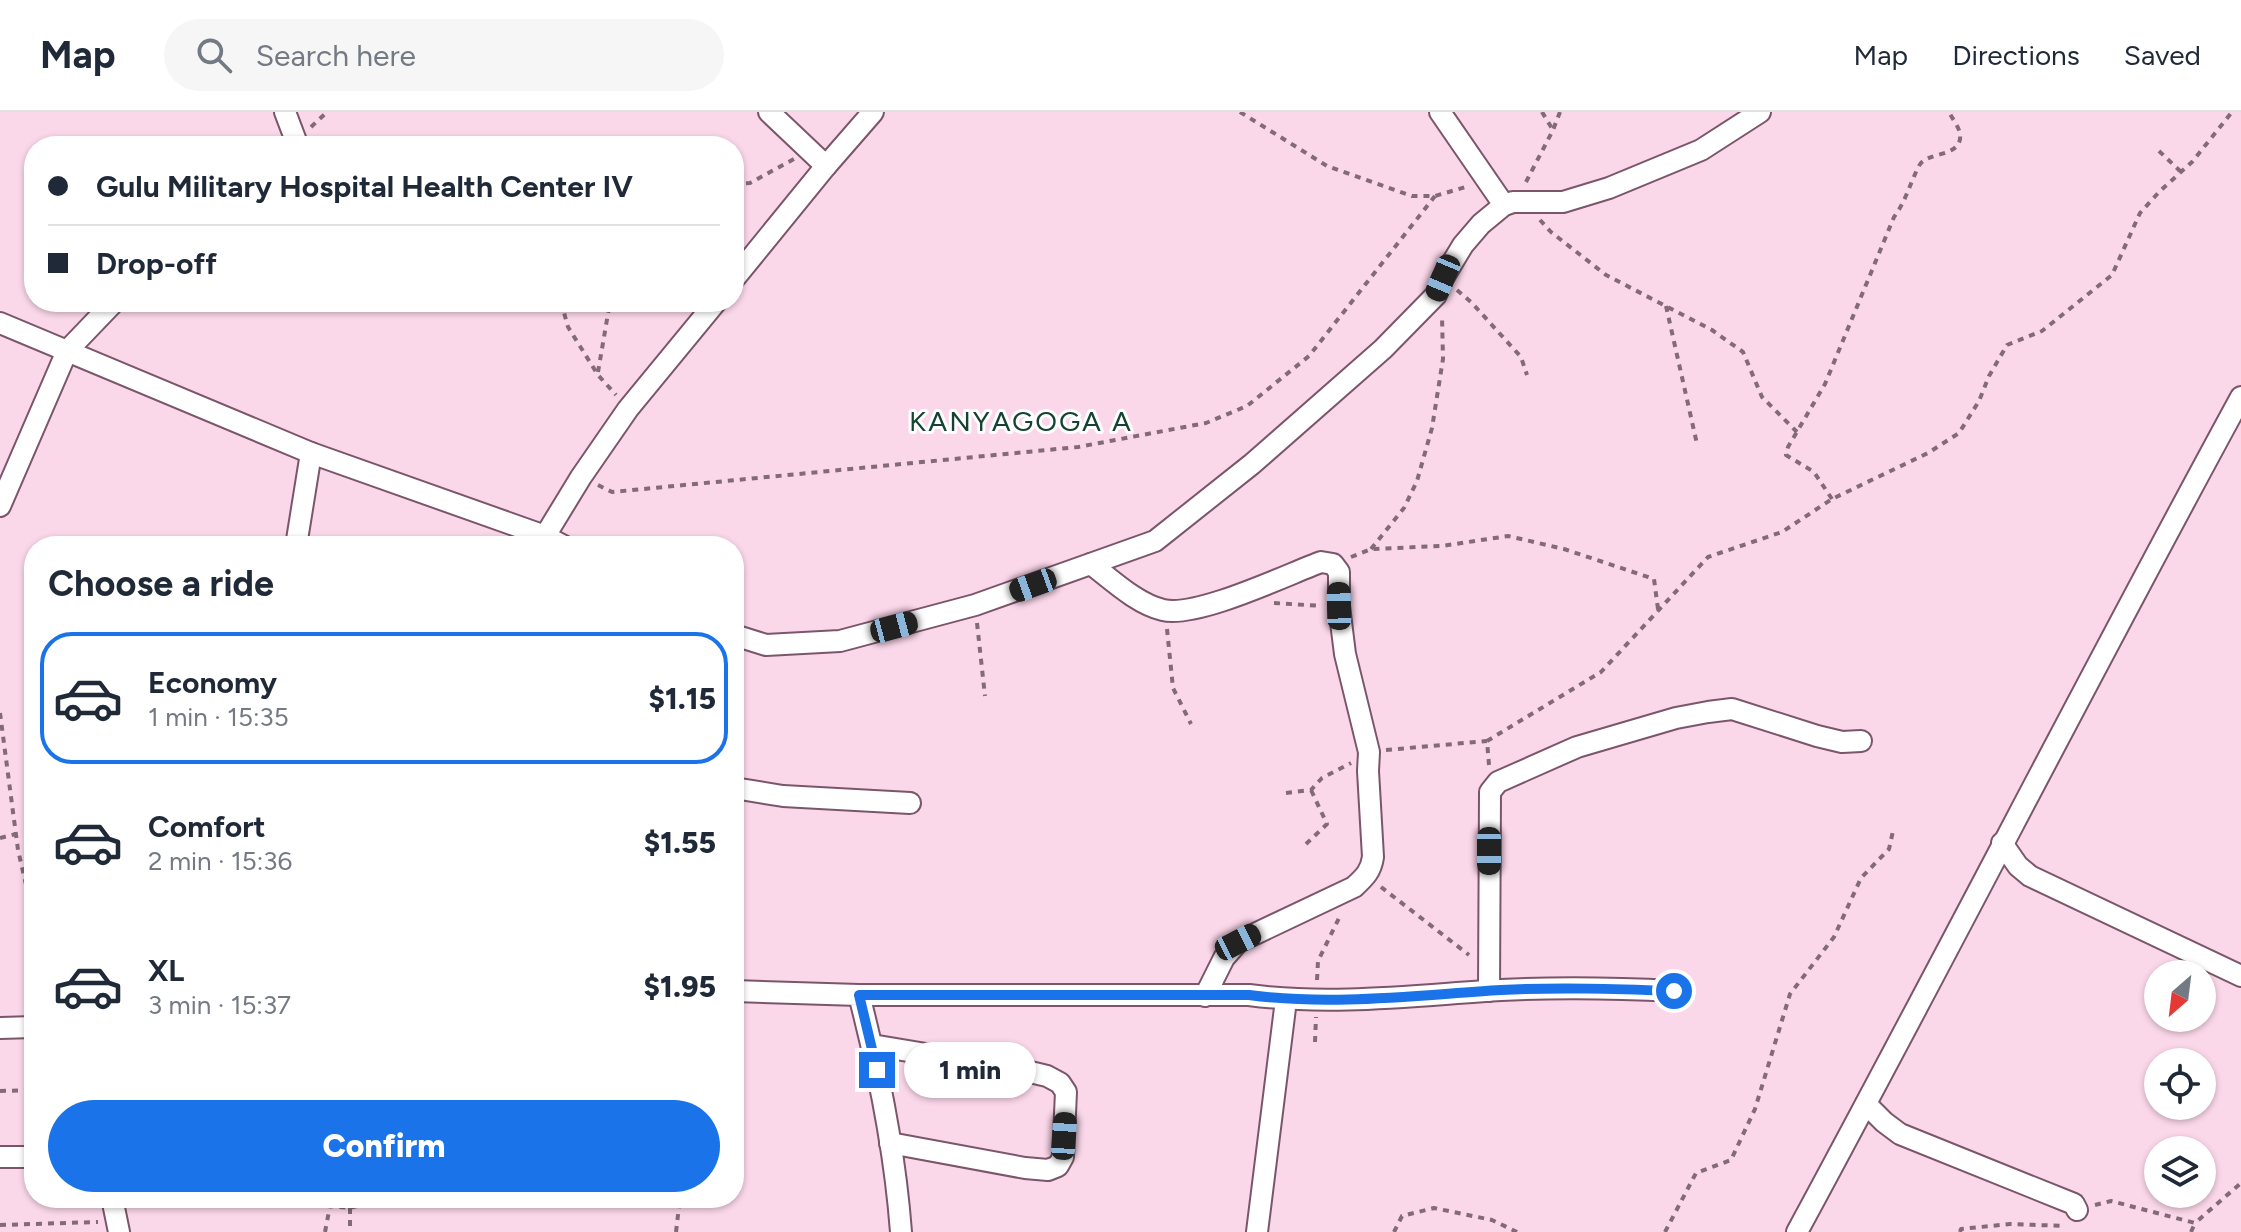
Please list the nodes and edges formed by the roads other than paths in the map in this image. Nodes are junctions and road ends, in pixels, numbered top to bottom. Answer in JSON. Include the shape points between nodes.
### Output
{"nodes":[{"id":1,"x":285,"y":112,"type":"edge"},
{"id":2,"x":873,"y":112,"type":"edge"},
{"id":3,"x":1440,"y":112,"type":"edge"},
{"id":4,"x":1760,"y":112,"type":"edge"},
{"id":5,"x":769,"y":113,"type":"edge"},
{"id":6,"x":294,"y":136,"type":"edge"},
{"id":7,"x":826,"y":166,"type":"junction"},
{"id":8,"x":1514,"y":204,"type":"junction"},
{"id":9,"x":744,"y":267,"type":"edge"},
{"id":10,"x":104,"y":312,"type":"edge"},
{"id":11,"x":708,"y":312,"type":"edge"},
{"id":12,"x":0,"y":323,"type":"edge"},
{"id":13,"x":67,"y":351,"type":"junction"},
{"id":14,"x":2241,"y":397,"type":"edge"},
{"id":15,"x":311,"y":453,"type":"junction"},
{"id":16,"x":0,"y":506,"type":"edge"},
{"id":17,"x":298,"y":536,"type":"edge"},
{"id":18,"x":545,"y":536,"type":"joint"},
{"id":19,"x":1091,"y":564,"type":"junction"},
{"id":20,"x":744,"y":638,"type":"edge"},
{"id":21,"x":1861,"y":741,"type":"dead end"},
{"id":22,"x":744,"y":790,"type":"edge"},
{"id":23,"x":910,"y":803,"type":"dead end"},
{"id":24,"x":2002,"y":843,"type":"junction"},
{"id":25,"x":2241,"y":976,"type":"edge"},
{"id":26,"x":744,"y":991,"type":"edge"},
{"id":27,"x":1489,"y":991,"type":"junction"},
{"id":28,"x":1674,"y":991,"type":"dead end"},
{"id":29,"x":859,"y":995,"type":"junction"},
{"id":30,"x":1205,"y":996,"type":"junction"},
{"id":31,"x":1286,"y":1000,"type":"junction"},
{"id":32,"x":24,"y":1027,"type":"edge"},
{"id":33,"x":0,"y":1028,"type":"edge"},
{"id":34,"x":872,"y":1045,"type":"junction"},
{"id":35,"x":1866,"y":1104,"type":"junction"},
{"id":36,"x":890,"y":1143,"type":"junction"},
{"id":37,"x":0,"y":1157,"type":"edge"},
{"id":38,"x":24,"y":1157,"type":"edge"},
{"id":39,"x":2077,"y":1210,"type":"road end"},
{"id":40,"x":901,"y":1232,"type":"edge"},
{"id":41,"x":1257,"y":1232,"type":"edge"},
{"id":42,"x":1797,"y":1232,"type":"edge"}],
"edges":[{"from":1,"to":6,"type":"street"},
{"from":2,"to":7,"type":"street"},
{"from":3,"to":8,"type":"street","via":[[1486,181]]},
{"from":4,"to":8,"type":"street","via":[[1701,150],[1609,188],[1563,202]]},
{"from":5,"to":7,"type":"street"},
{"from":7,"to":9,"type":"street"},
{"from":8,"to":19,"type":"street","via":[[1481,224],[1439,286],[1383,349],[1264,454],[1155,541]]},
{"from":10,"to":13,"type":"street"},
{"from":11,"to":18,"type":"street","via":[[628,409]]},
{"from":12,"to":13,"type":"street"},
{"from":13,"to":15,"type":"street"},
{"from":13,"to":16,"type":"street"},
{"from":14,"to":24,"type":"street"},
{"from":15,"to":17,"type":"street"},
{"from":15,"to":18,"type":"street"},
{"from":19,"to":20,"type":"street","via":[[975,605],[840,641],[766,645]]},
{"from":19,"to":30,"type":"street","via":[[1164,611],[1228,599],[1321,562],[1333,564],[1339,572],[1345,654],[1369,757],[1371,868],[1360,881],[1238,942]]},
{"from":21,"to":27,"type":"street","via":[[1817,736],[1732,709],[1676,718],[1577,747],[1498,782],[1490,792]]},
{"from":22,"to":23,"type":"street"},
{"from":24,"to":25,"type":"street","via":[[2030,876]]},
{"from":24,"to":35,"type":"street"},
{"from":26,"to":29,"type":"street"},
{"from":27,"to":28,"type":"street"},
{"from":27,"to":31,"type":"street"},
{"from":29,"to":30,"type":"street"},
{"from":29,"to":34,"type":"street"},
{"from":30,"to":31,"type":"street"},
{"from":31,"to":41,"type":"street"},
{"from":32,"to":33,"type":"street"},
{"from":34,"to":36,"type":"street"},
{"from":34,"to":36,"type":"street","via":[[1047,1076],[1066,1092],[1063,1157],[1048,1170]]},
{"from":35,"to":39,"type":"street","via":[[1900,1134],[2074,1204]]},
{"from":35,"to":42,"type":"street"},
{"from":36,"to":40,"type":"street"},
{"from":37,"to":38,"type":"street"}]}
